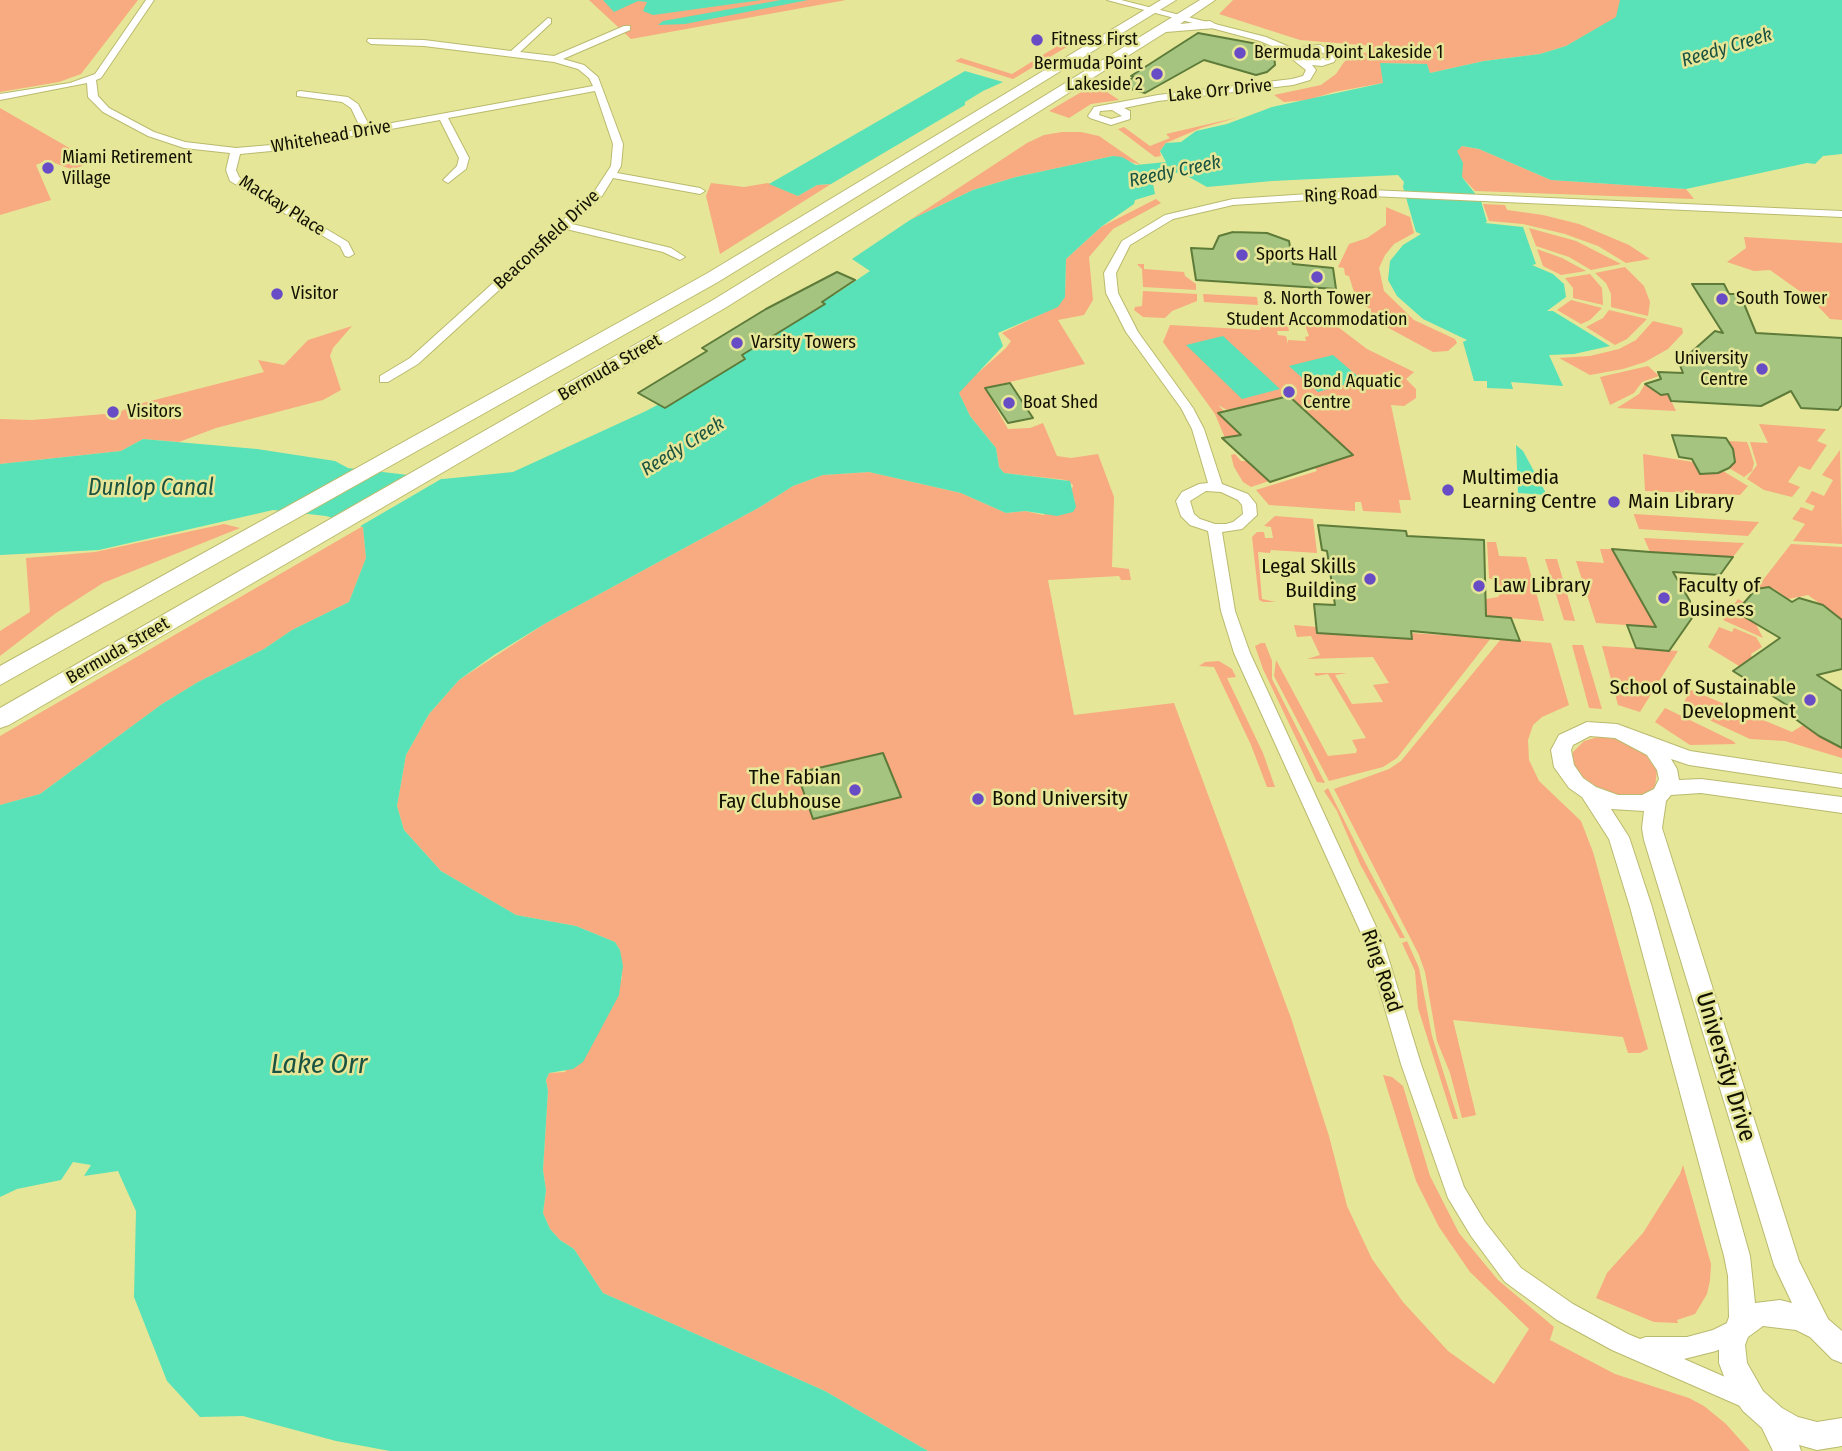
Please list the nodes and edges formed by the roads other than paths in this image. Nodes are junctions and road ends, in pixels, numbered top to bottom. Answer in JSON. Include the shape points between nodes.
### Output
{"nodes":[{"id":1,"x":150,"y":0,"type":"edge"},
{"id":2,"x":1111,"y":0,"type":"edge"},
{"id":3,"x":1208,"y":1,"type":"edge"},
{"id":4,"x":1161,"y":6,"type":"edge"},
{"id":5,"x":1133,"y":10,"type":"edge"},
{"id":6,"x":1184,"y":16,"type":"junction"},
{"id":7,"x":548,"y":21,"type":"dead end"},
{"id":8,"x":1210,"y":22,"type":"junction"},
{"id":9,"x":626,"y":28,"type":"dead end"},
{"id":10,"x":1161,"y":30,"type":"junction"},
{"id":11,"x":370,"y":41,"type":"dead end"},
{"id":12,"x":1308,"y":47,"type":"junction"},
{"id":13,"x":1293,"y":52,"type":"junction"},
{"id":14,"x":513,"y":54,"type":"junction"},
{"id":15,"x":555,"y":59,"type":"junction"},
{"id":16,"x":1304,"y":62,"type":"junction"},
{"id":17,"x":1327,"y":62,"type":"junction"},
{"id":18,"x":91,"y":79,"type":"junction"},
{"id":19,"x":598,"y":88,"type":"junction"},
{"id":20,"x":300,"y":94,"type":"dead end"},
{"id":21,"x":0,"y":97,"type":"edge"},
{"id":22,"x":1113,"y":107,"type":"junction"},
{"id":23,"x":1127,"y":115,"type":"junction"},
{"id":24,"x":443,"y":117,"type":"junction"},
{"id":25,"x":367,"y":130,"type":"junction"},
{"id":26,"x":236,"y":151,"type":"junction"},
{"id":27,"x":612,"y":175,"type":"junction"},
{"id":28,"x":448,"y":180,"type":"dead end"},
{"id":29,"x":699,"y":191,"type":"dead end"},
{"id":30,"x":1842,"y":214,"type":"edge"},
{"id":31,"x":564,"y":225,"type":"junction"},
{"id":32,"x":349,"y":254,"type":"dead end"},
{"id":33,"x":680,"y":257,"type":"dead end"},
{"id":34,"x":384,"y":379,"type":"dead end"},
{"id":35,"x":1216,"y":487,"type":"junction"},
{"id":36,"x":1214,"y":528,"type":"junction"},
{"id":37,"x":0,"y":677,"type":"edge"},
{"id":38,"x":0,"y":719,"type":"edge"},
{"id":39,"x":1643,"y":742,"type":"junction"},
{"id":40,"x":1842,"y":781,"type":"edge"},
{"id":41,"x":1589,"y":792,"type":"junction"},
{"id":42,"x":1661,"y":793,"type":"junction"},
{"id":43,"x":1842,"y":805,"type":"edge"},
{"id":44,"x":1740,"y":1326,"type":"junction"},
{"id":45,"x":1835,"y":1341,"type":"edge"},
{"id":46,"x":1633,"y":1347,"type":"junction"},
{"id":47,"x":1763,"y":1409,"type":"junction"},
{"id":48,"x":1842,"y":1432,"type":"edge"},
{"id":49,"x":1787,"y":1451,"type":"edge"}],
"edges":[{"from":1,"to":18,"type":"street","via":[[101,74]]},
{"from":2,"to":5,"type":"street","name":"Lake Orr Drive"},
{"from":3,"to":6,"type":"main road","name":"Bermuda Street"},
{"from":3,"to":8,"type":"main road"},
{"from":4,"to":5,"type":"main road","name":"Bermuda Street"},
{"from":4,"to":5,"type":"street","name":"Lake Orr Drive"},
{"from":4,"to":6,"type":"street","name":"Lake Orr Drive"},
{"from":5,"to":37,"type":"main road","name":"Bermuda Street","via":[[712,278]]},
{"from":6,"to":8,"type":"street","name":"Lake Orr Drive"},
{"from":6,"to":10,"type":"main road","name":"Bermuda Street"},
{"from":7,"to":14,"type":"street"},
{"from":8,"to":10,"type":"main road"},
{"from":8,"to":12,"type":"street","name":"Lake Orr Drive"},
{"from":8,"to":13,"type":"street","name":"Lake Orr Drive"},
{"from":9,"to":15,"type":"street"},
{"from":10,"to":38,"type":"main road","name":"Bermuda Street","via":[[752,284]]},
{"from":11,"to":14,"type":"street","name":"Beaconsfield Drive"},
{"from":12,"to":13,"type":"street"},
{"from":12,"to":17,"type":"street","name":"Lake Orr Drive","via":[[1332,53],[1334,58]]},
{"from":13,"to":16,"type":"street"},
{"from":14,"to":15,"type":"street","name":"Beaconsfield Drive"},
{"from":15,"to":19,"type":"street","name":"Beaconsfield Drive","via":[[581,67]]},
{"from":16,"to":17,"type":"street"},
{"from":16,"to":22,"type":"street","name":"Lake Orr Drive","via":[[1309,75],[1293,82]]},
{"from":17,"to":23,"type":"street","name":"Lake Orr Drive","via":[[1320,75],[1297,86],[1151,104]]},
{"from":18,"to":21,"type":"street"},
{"from":18,"to":26,"type":"street","name":"Whitehead Drive","via":[[93,97],[106,110],[144,131],[184,145]]},
{"from":19,"to":24,"type":"street","name":"Whitehead Drive"},
{"from":19,"to":27,"type":"street","name":"Beaconsfield Drive","via":[[618,144]]},
{"from":20,"to":25,"type":"street","via":[[345,99],[355,106]]},
{"from":22,"to":23,"type":"street"},
{"from":22,"to":23,"type":"street","name":"Lake Orr Drive","via":[[1097,109],[1093,116],[1111,122]]},
{"from":24,"to":25,"type":"street","name":"Whitehead Drive"},
{"from":24,"to":28,"type":"street","via":[[464,158],[462,167]]},
{"from":25,"to":26,"type":"street","name":"Whitehead Drive"},
{"from":26,"to":32,"type":"street","name":"Mackay Place","via":[[230,170],[234,179],[344,244]]},
{"from":27,"to":29,"type":"street"},
{"from":27,"to":31,"type":"street","name":"Beaconsfield Drive"},
{"from":30,"to":35,"type":"street","name":"Ring Road","via":[[1403,193],[1224,203],[1168,216],[1126,243],[1110,273],[1112,293],[1132,332],[1187,408]]},
{"from":31,"to":33,"type":"street"},
{"from":31,"to":34,"type":"street","name":"Beaconsfield Drive","via":[[414,361]]},
{"from":35,"to":36,"type":"street","via":[[1194,490],[1183,501],[1188,516]]},
{"from":35,"to":36,"type":"street","via":[[1243,497],[1251,511],[1237,526]]},
{"from":36,"to":46,"type":"street","name":"Ring Road","via":[[1228,611],[1242,653],[1375,944],[1455,1191],[1513,1275],[1565,1312]]},
{"from":39,"to":40,"type":"street","name":"University Drive","via":[[1689,758]]},
{"from":39,"to":41,"type":"street","name":"University Drive","via":[[1602,729],[1566,740],[1561,750],[1564,767]]},
{"from":39,"to":42,"type":"street","name":"University Drive","via":[[1662,760],[1669,779]]},
{"from":41,"to":42,"type":"street","name":"University Drive","via":[[1617,803],[1645,803]]},
{"from":41,"to":44,"type":"street","name":"University Drive","via":[[1619,837],[1644,920],[1737,1256]]},
{"from":42,"to":43,"type":"street","name":"University Drive","via":[[1701,786]]},
{"from":42,"to":45,"type":"street","name":"University Drive","via":[[1651,828],[1654,840],[1787,1265]]},
{"from":44,"to":45,"type":"street","via":[[1762,1313],[1780,1313],[1800,1318]]},
{"from":44,"to":46,"type":"street","name":"Ring Road","via":[[1716,1340],[1687,1348]]},
{"from":44,"to":47,"type":"street","name":"University Drive","via":[[1732,1345],[1733,1363],[1740,1382]]},
{"from":46,"to":47,"type":"street","name":"Ring Road"},
{"from":47,"to":48,"type":"street","via":[[1794,1430],[1817,1436]]},
{"from":47,"to":49,"type":"street"}]}
